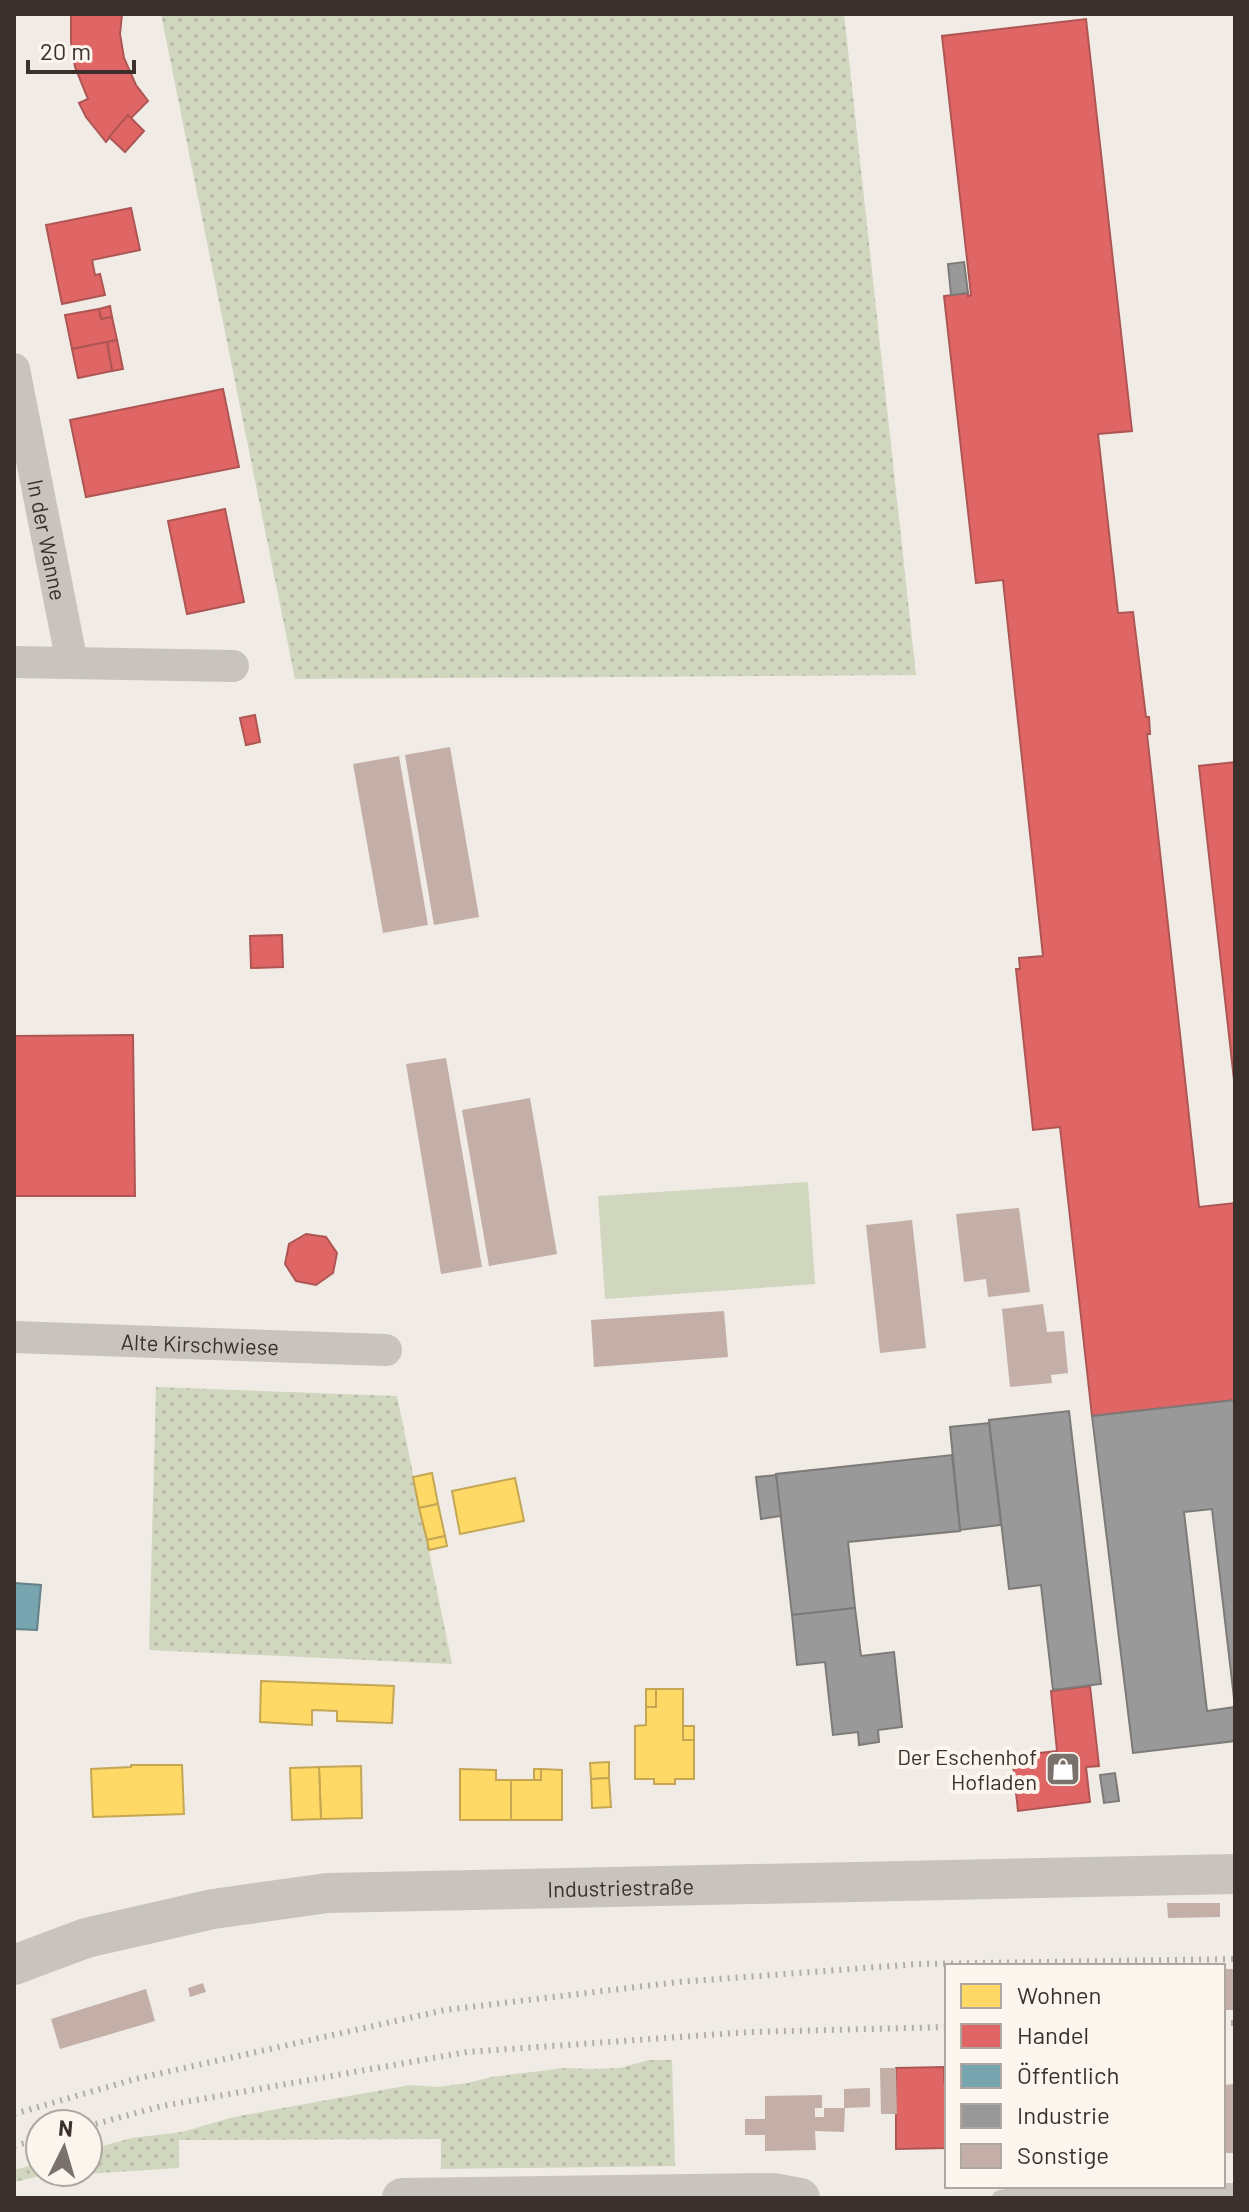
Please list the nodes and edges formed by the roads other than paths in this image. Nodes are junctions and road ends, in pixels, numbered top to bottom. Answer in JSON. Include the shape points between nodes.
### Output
{"nodes":[{"id":1,"x":14,"y":369,"type":"edge"},
{"id":2,"x":14,"y":662,"type":"edge"},
{"id":3,"x":72,"y":663,"type":"junction"},
{"id":4,"x":233,"y":666,"type":"dead end"},
{"id":5,"x":14,"y":1337,"type":"edge"},
{"id":6,"x":386,"y":1350,"type":"dead end"},
{"id":7,"x":1235,"y":1874,"type":"edge"},
{"id":8,"x":14,"y":1965,"type":"edge"},
{"id":9,"x":1235,"y":2191,"type":"edge"},
{"id":10,"x":1030,"y":2195,"type":"edge"},
{"id":11,"x":402,"y":2198,"type":"edge"},
{"id":12,"x":800,"y":2198,"type":"edge"},
{"id":13,"x":1000,"y":2198,"type":"edge"}],
"edges":[{"from":1,"to":3,"type":"street","name":"In der Wanne"},
{"from":2,"to":3,"type":"street"},
{"from":3,"to":4,"type":"street"},
{"from":5,"to":6,"type":"street","name":"Alte Kirschwiese"},
{"from":7,"to":8,"type":"street","name":"Industriestraße","via":[[327,1893],[213,1909],[86,1938]]},
{"from":9,"to":10,"type":"lane"},
{"from":10,"to":13,"type":"lane"},
{"from":11,"to":12,"type":"street","via":[[773,2193]]}]}
